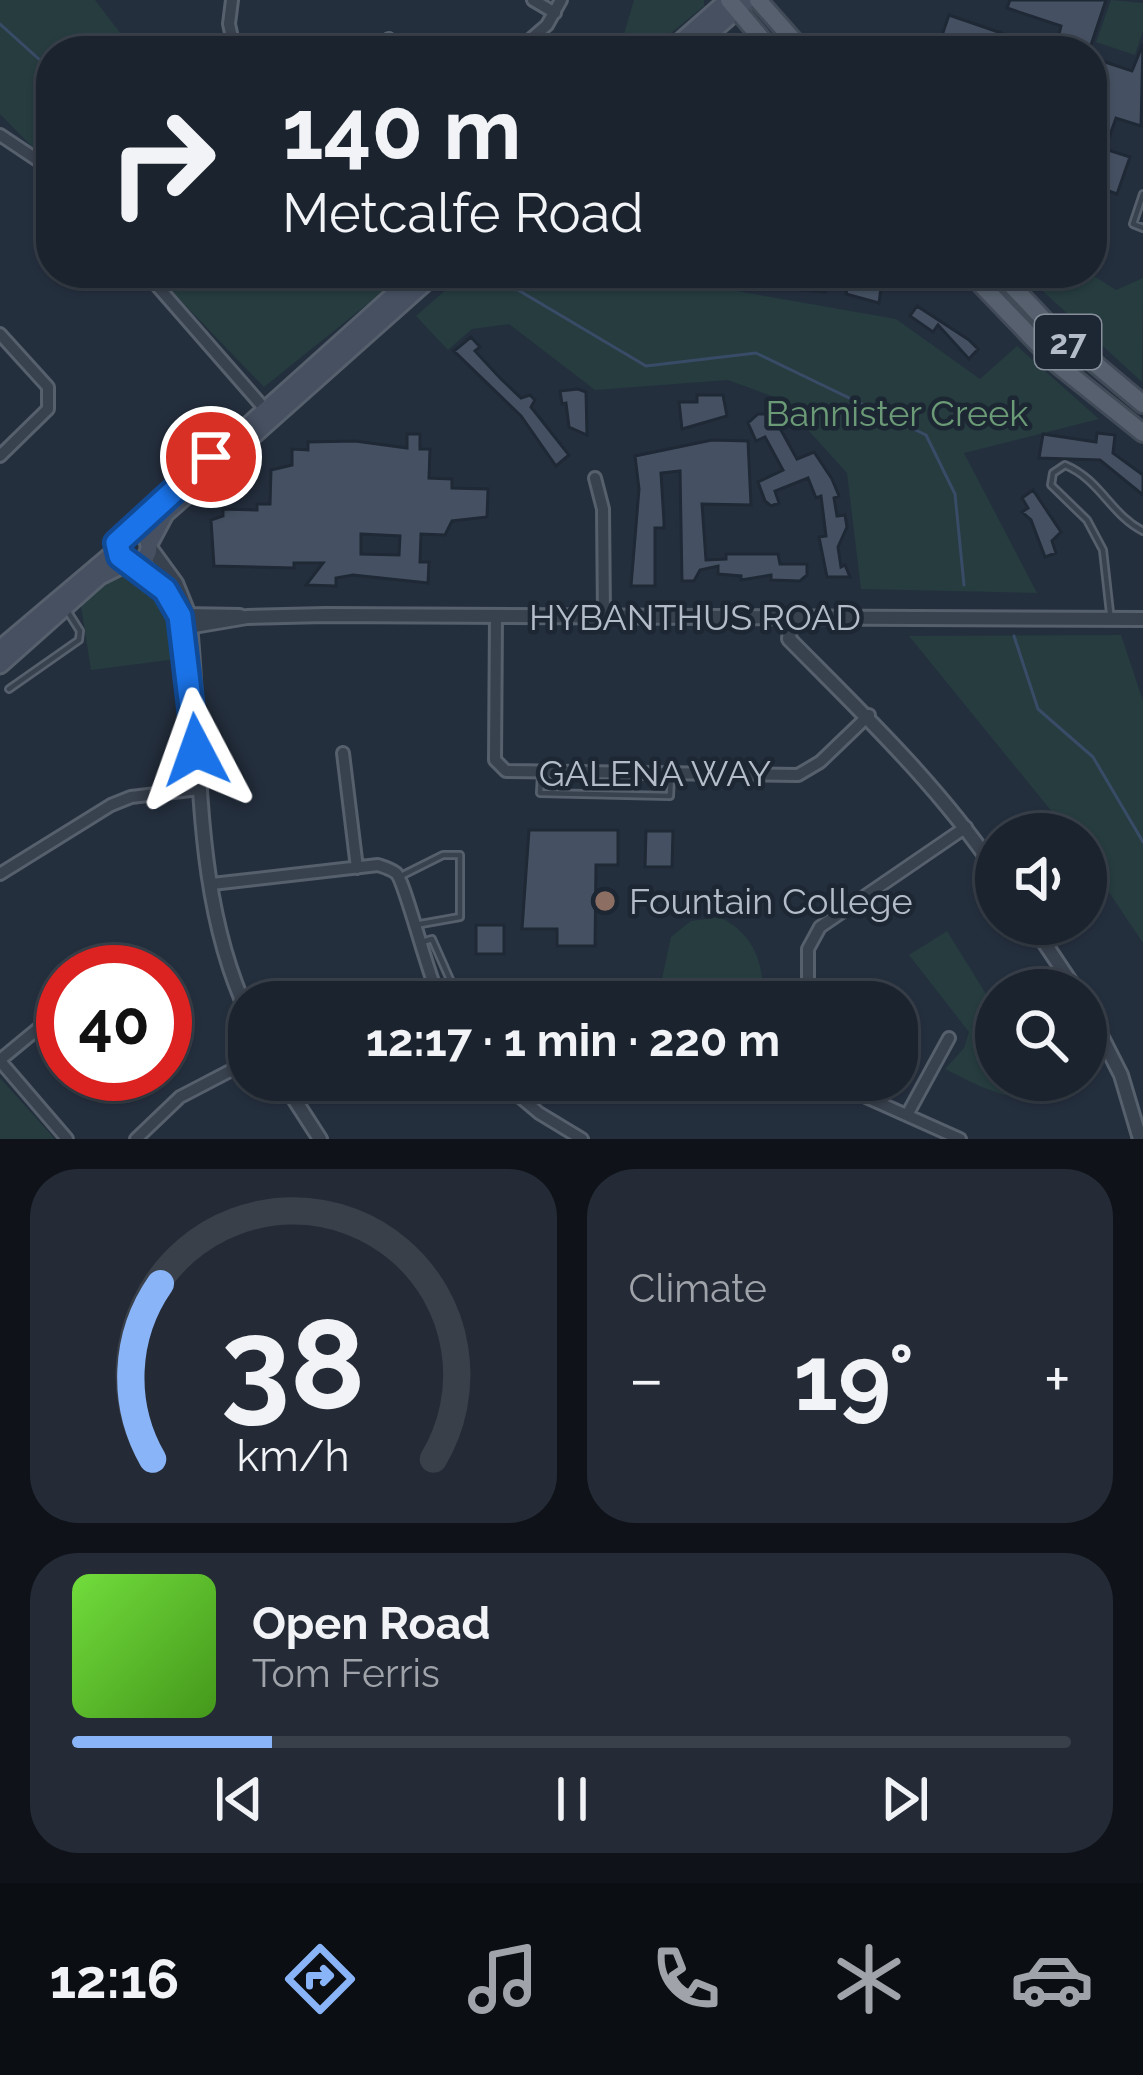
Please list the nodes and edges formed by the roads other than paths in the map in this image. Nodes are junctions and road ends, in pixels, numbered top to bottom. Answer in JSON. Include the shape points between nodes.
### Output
{"nodes":[{"id":1,"x":232,"y":0,"type":"edge"},
{"id":2,"x":533,"y":0,"type":"edge"},
{"id":3,"x":740,"y":2,"type":"edge"},
{"id":4,"x":558,"y":6,"type":"edge"},
{"id":5,"x":232,"y":36,"type":"edge"},
{"id":6,"x":531,"y":36,"type":"edge"},
{"id":7,"x":691,"y":36,"type":"edge"},
{"id":8,"x":705,"y":36,"type":"edge"},
{"id":9,"x":762,"y":36,"type":"edge"},
{"id":10,"x":784,"y":36,"type":"edge"},
{"id":11,"x":0,"y":135,"type":"edge"},
{"id":12,"x":36,"y":159,"type":"edge"},
{"id":13,"x":1143,"y":194,"type":"edge"},
{"id":14,"x":1143,"y":228,"type":"edge"},
{"id":15,"x":159,"y":288,"type":"edge"},
{"id":16,"x":402,"y":288,"type":"edge"},
{"id":17,"x":418,"y":288,"type":"edge"},
{"id":18,"x":984,"y":288,"type":"edge"},
{"id":19,"x":1014,"y":288,"type":"edge"},
{"id":20,"x":0,"y":334,"type":"edge"},
{"id":21,"x":1143,"y":404,"type":"edge"},
{"id":22,"x":268,"y":413,"type":"junction"},
{"id":23,"x":1143,"y":433,"type":"edge"},
{"id":24,"x":0,"y":456,"type":"edge"},
{"id":25,"x":595,"y":478,"type":"dead end"},
{"id":26,"x":130,"y":531,"type":"junction"},
{"id":27,"x":1143,"y":531,"type":"edge"},
{"id":28,"x":149,"y":545,"type":"junction"},
{"id":29,"x":126,"y":558,"type":"junction"},
{"id":30,"x":60,"y":603,"type":"junction"},
{"id":31,"x":496,"y":616,"type":"junction"},
{"id":32,"x":604,"y":616,"type":"junction"},
{"id":33,"x":808,"y":618,"type":"junction"},
{"id":34,"x":791,"y":619,"type":"junction"},
{"id":35,"x":1109,"y":619,"type":"junction"},
{"id":36,"x":1143,"y":619,"type":"edge"},
{"id":37,"x":185,"y":621,"type":"junction"},
{"id":38,"x":0,"y":649,"type":"edge"},
{"id":39,"x":812,"y":659,"type":"junction"},
{"id":40,"x":0,"y":665,"type":"edge"},
{"id":41,"x":9,"y":689,"type":"dead end"},
{"id":42,"x":868,"y":715,"type":"junction"},
{"id":43,"x":343,"y":753,"type":"dead end"},
{"id":44,"x":670,"y":773,"type":"junction"},
{"id":45,"x":541,"y":774,"type":"junction"},
{"id":46,"x":199,"y":789,"type":"junction"},
{"id":47,"x":966,"y":827,"type":"junction"},
{"id":48,"x":975,"y":840,"type":"edge"},
{"id":49,"x":357,"y":868,"type":"junction"},
{"id":50,"x":0,"y":874,"type":"edge"},
{"id":51,"x":399,"y":877,"type":"junction"},
{"id":52,"x":212,"y":884,"type":"junction"},
{"id":53,"x":412,"y":926,"type":"junction"},
{"id":54,"x":417,"y":944,"type":"junction"},
{"id":55,"x":236,"y":981,"type":"edge"},
{"id":56,"x":432,"y":981,"type":"edge"},
{"id":57,"x":451,"y":981,"type":"edge"},
{"id":58,"x":808,"y":981,"type":"edge"},
{"id":59,"x":36,"y":1031,"type":"edge"},
{"id":60,"x":949,"y":1038,"type":"dead end"},
{"id":61,"x":1107,"y":1047,"type":"edge"},
{"id":62,"x":0,"y":1061,"type":"edge"},
{"id":63,"x":228,"y":1072,"type":"edge"},
{"id":64,"x":296,"y":1101,"type":"edge"},
{"id":65,"x":524,"y":1101,"type":"edge"},
{"id":66,"x":875,"y":1101,"type":"edge"},
{"id":67,"x":907,"y":1115,"type":"junction"},
{"id":68,"x":67,"y":1139,"type":"edge"},
{"id":69,"x":136,"y":1139,"type":"edge"},
{"id":70,"x":320,"y":1139,"type":"edge"},
{"id":71,"x":582,"y":1139,"type":"edge"},
{"id":72,"x":959,"y":1139,"type":"edge"},
{"id":73,"x":1140,"y":1139,"type":"edge"}],
"edges":[{"from":1,"to":5,"type":"street"},
{"from":2,"to":4,"type":"street"},
{"from":3,"to":7,"type":"main road"},
{"from":3,"to":8,"type":"main road"},
{"from":3,"to":9,"type":"main road"},
{"from":3,"to":10,"type":"main road"},
{"from":4,"to":6,"type":"street"},
{"from":11,"to":12,"type":"street"},
{"from":13,"to":14,"type":"lane","via":[[1132,224]]},
{"from":15,"to":22,"type":"street"},
{"from":16,"to":22,"type":"main road"},
{"from":17,"to":22,"type":"main road"},
{"from":18,"to":23,"type":"main road","number":"27","via":[[1057,364]]},
{"from":19,"to":21,"type":"main road","number":"27"},
{"from":20,"to":24,"type":"street","via":[[48,387],[48,409]]},
{"from":22,"to":26,"type":"main road"},
{"from":22,"to":28,"type":"main road","via":[[166,514]]},
{"from":25,"to":32,"type":"street"},
{"from":26,"to":28,"type":"main road"},
{"from":26,"to":29,"type":"main road","via":[[119,538]]},
{"from":27,"to":35,"type":"lane","via":[[1089,475],[1065,465],[1053,472],[1051,485],[1087,520],[1103,550]]},
{"from":28,"to":29,"type":"main road","via":[[143,559]]},
{"from":28,"to":37,"type":"street","via":[[176,583]]},
{"from":29,"to":30,"type":"main road"},
{"from":29,"to":37,"type":"street","via":[[165,590]]},
{"from":30,"to":38,"type":"main road"},
{"from":30,"to":40,"type":"main road"},
{"from":30,"to":41,"type":"lane","via":[[76,620],[79,640]]},
{"from":31,"to":32,"type":"street","name":"HYBANTHUS ROAD"},
{"from":31,"to":37,"type":"street","name":"HYBANTHUS ROAD"},
{"from":31,"to":45,"type":"street","name":"GALENA WAY","via":[[495,760],[506,771]]},
{"from":32,"to":34,"type":"street","name":"HYBANTHUS ROAD"},
{"from":33,"to":34,"type":"street","name":"HYBANTHUS ROAD"},
{"from":33,"to":35,"type":"street","name":"HYBANTHUS ROAD"},
{"from":33,"to":39,"type":"street","via":[[802,638]]},
{"from":34,"to":39,"type":"street","via":[[789,639]]},
{"from":35,"to":36,"type":"street","name":"HYBANTHUS ROAD"},
{"from":37,"to":46,"type":"street"},
{"from":39,"to":42,"type":"street"},
{"from":42,"to":44,"type":"street","name":"GALENA WAY","via":[[798,775]]},
{"from":42,"to":47,"type":"street"},
{"from":43,"to":49,"type":"street"},
{"from":44,"to":45,"type":"street","name":"GALENA WAY"},
{"from":44,"to":45,"type":"lane","via":[[670,796],[540,793]]},
{"from":46,"to":50,"type":"street","via":[[131,796]]},
{"from":46,"to":52,"type":"street"},
{"from":47,"to":48,"type":"street"},
{"from":47,"to":58,"type":"street","via":[[820,927],[808,949]]},
{"from":49,"to":51,"type":"street","via":[[378,866]]},
{"from":49,"to":52,"type":"street"},
{"from":51,"to":53,"type":"street"},
{"from":51,"to":53,"type":"lane","via":[[460,855],[460,917]]},
{"from":52,"to":55,"type":"street"},
{"from":53,"to":54,"type":"street"},
{"from":54,"to":56,"type":"street"},
{"from":54,"to":57,"type":"lane","via":[[432,940]]},
{"from":59,"to":62,"type":"street"},
{"from":60,"to":67,"type":"street"},
{"from":61,"to":73,"type":"street"},
{"from":62,"to":68,"type":"street"},
{"from":63,"to":69,"type":"street","via":[[180,1097]]},
{"from":64,"to":70,"type":"street"},
{"from":65,"to":71,"type":"street"},
{"from":66,"to":67,"type":"street"},
{"from":67,"to":72,"type":"street"}]}
